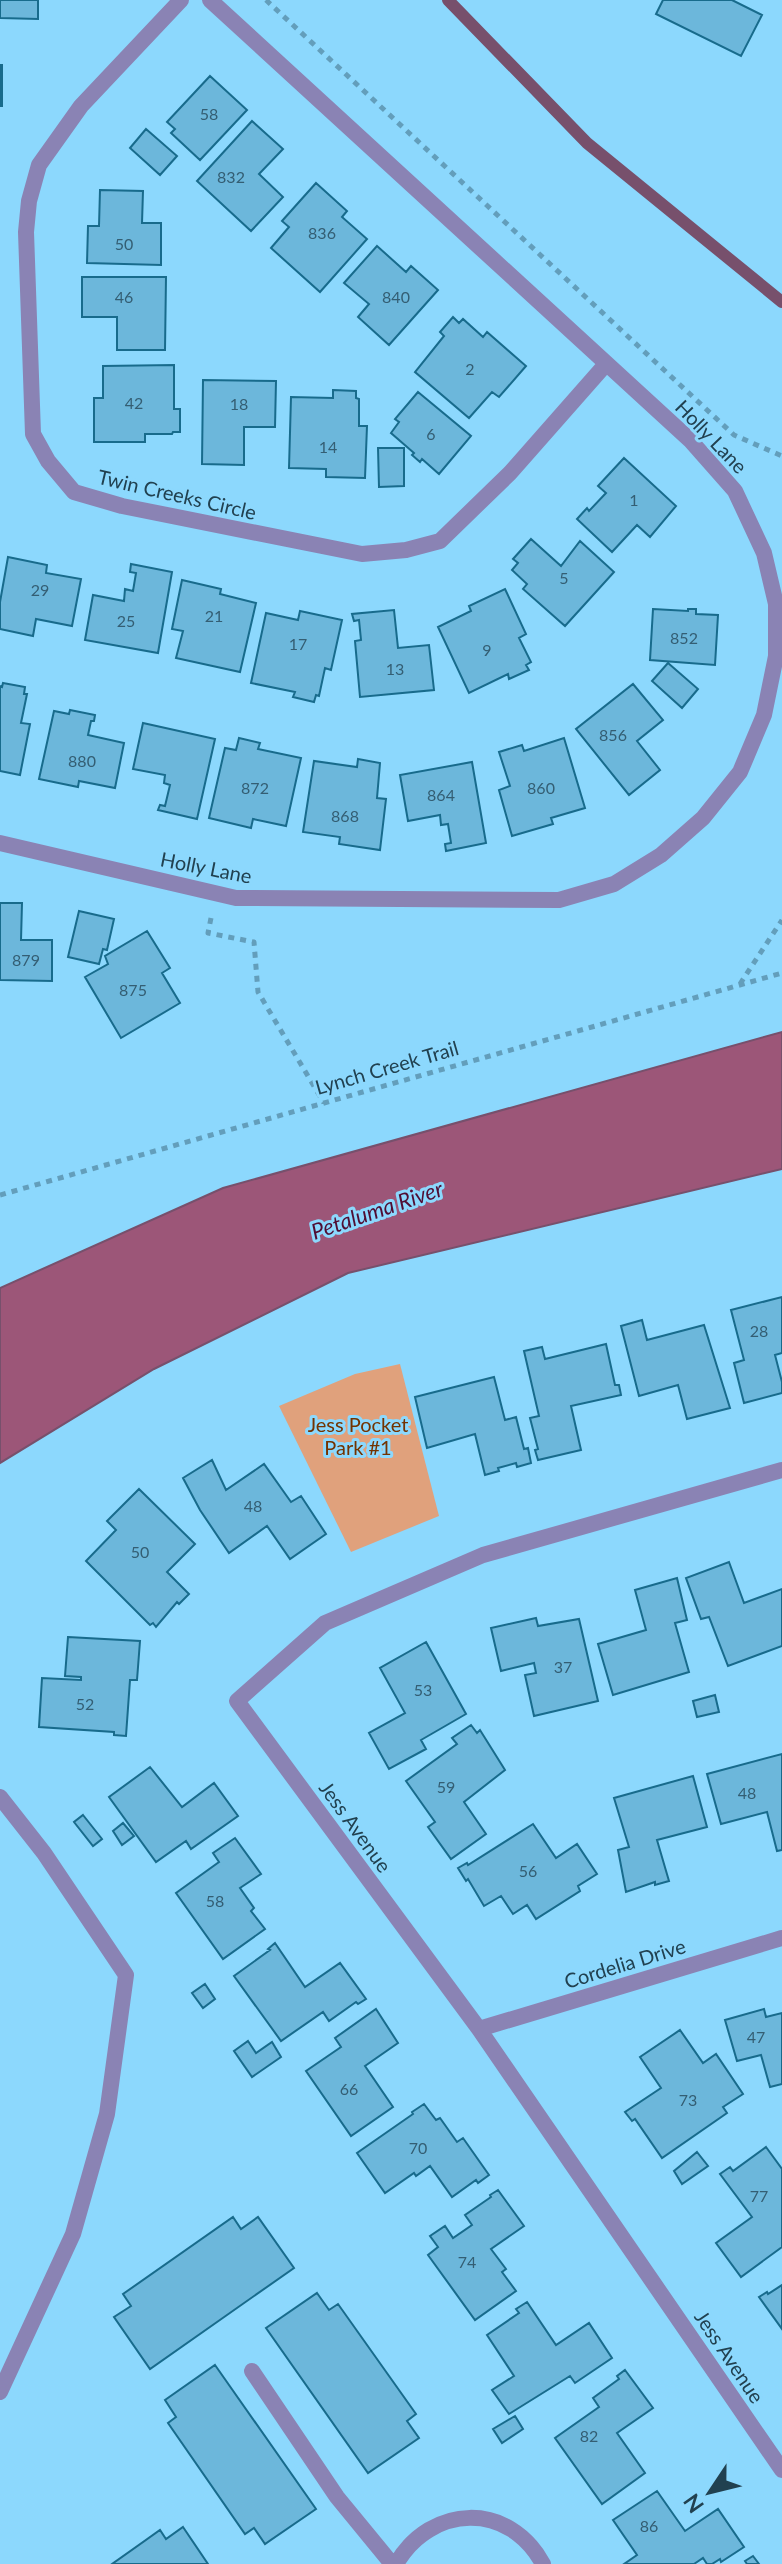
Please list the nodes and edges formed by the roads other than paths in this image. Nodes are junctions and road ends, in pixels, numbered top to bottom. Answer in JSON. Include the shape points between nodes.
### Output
{"nodes":[{"id":1,"x":181,"y":0,"type":"edge"},
{"id":2,"x":210,"y":0,"type":"edge"},
{"id":3,"x":606,"y":364,"type":"junction"},
{"id":4,"x":0,"y":843,"type":"edge"},
{"id":5,"x":782,"y":1470,"type":"edge"},
{"id":6,"x":0,"y":1797,"type":"edge"},
{"id":7,"x":782,"y":1938,"type":"edge"},
{"id":8,"x":479,"y":2029,"type":"junction"},
{"id":9,"x":252,"y":2371,"type":"dead end"},
{"id":10,"x":0,"y":2392,"type":"edge"},
{"id":11,"x":782,"y":2470,"type":"edge"},
{"id":12,"x":394,"y":2564,"type":"edge"},
{"id":13,"x":543,"y":2564,"type":"edge"}],
"edges":[{"from":1,"to":3,"type":"street","name":"Twin Creeks Circle","via":[[81,106],[39,165],[29,201],[33,434],[74,492],[348,552],[406,550],[440,541],[510,473]]},
{"from":2,"to":3,"type":"street","name":"Holly Lane"},
{"from":3,"to":4,"type":"street","name":"Holly Lane","via":[[690,440],[735,491],[764,553],[776,604],[776,656],[764,715],[740,772],[703,818],[661,855],[614,884],[559,900],[236,898]]},
{"from":5,"to":8,"type":"street","name":"Jess Avenue","via":[[483,1555],[325,1623],[237,1701]]},
{"from":6,"to":10,"type":"street","via":[[126,1975],[107,2114],[73,2234]]},
{"from":7,"to":8,"type":"street","name":"Cordelia Drive"},
{"from":8,"to":11,"type":"street","name":"Jess Avenue"},
{"from":9,"to":12,"type":"street","via":[[337,2497]]},
{"from":12,"to":13,"type":"street","via":[[418,2535],[437,2524],[480,2518],[521,2535]]}]}
